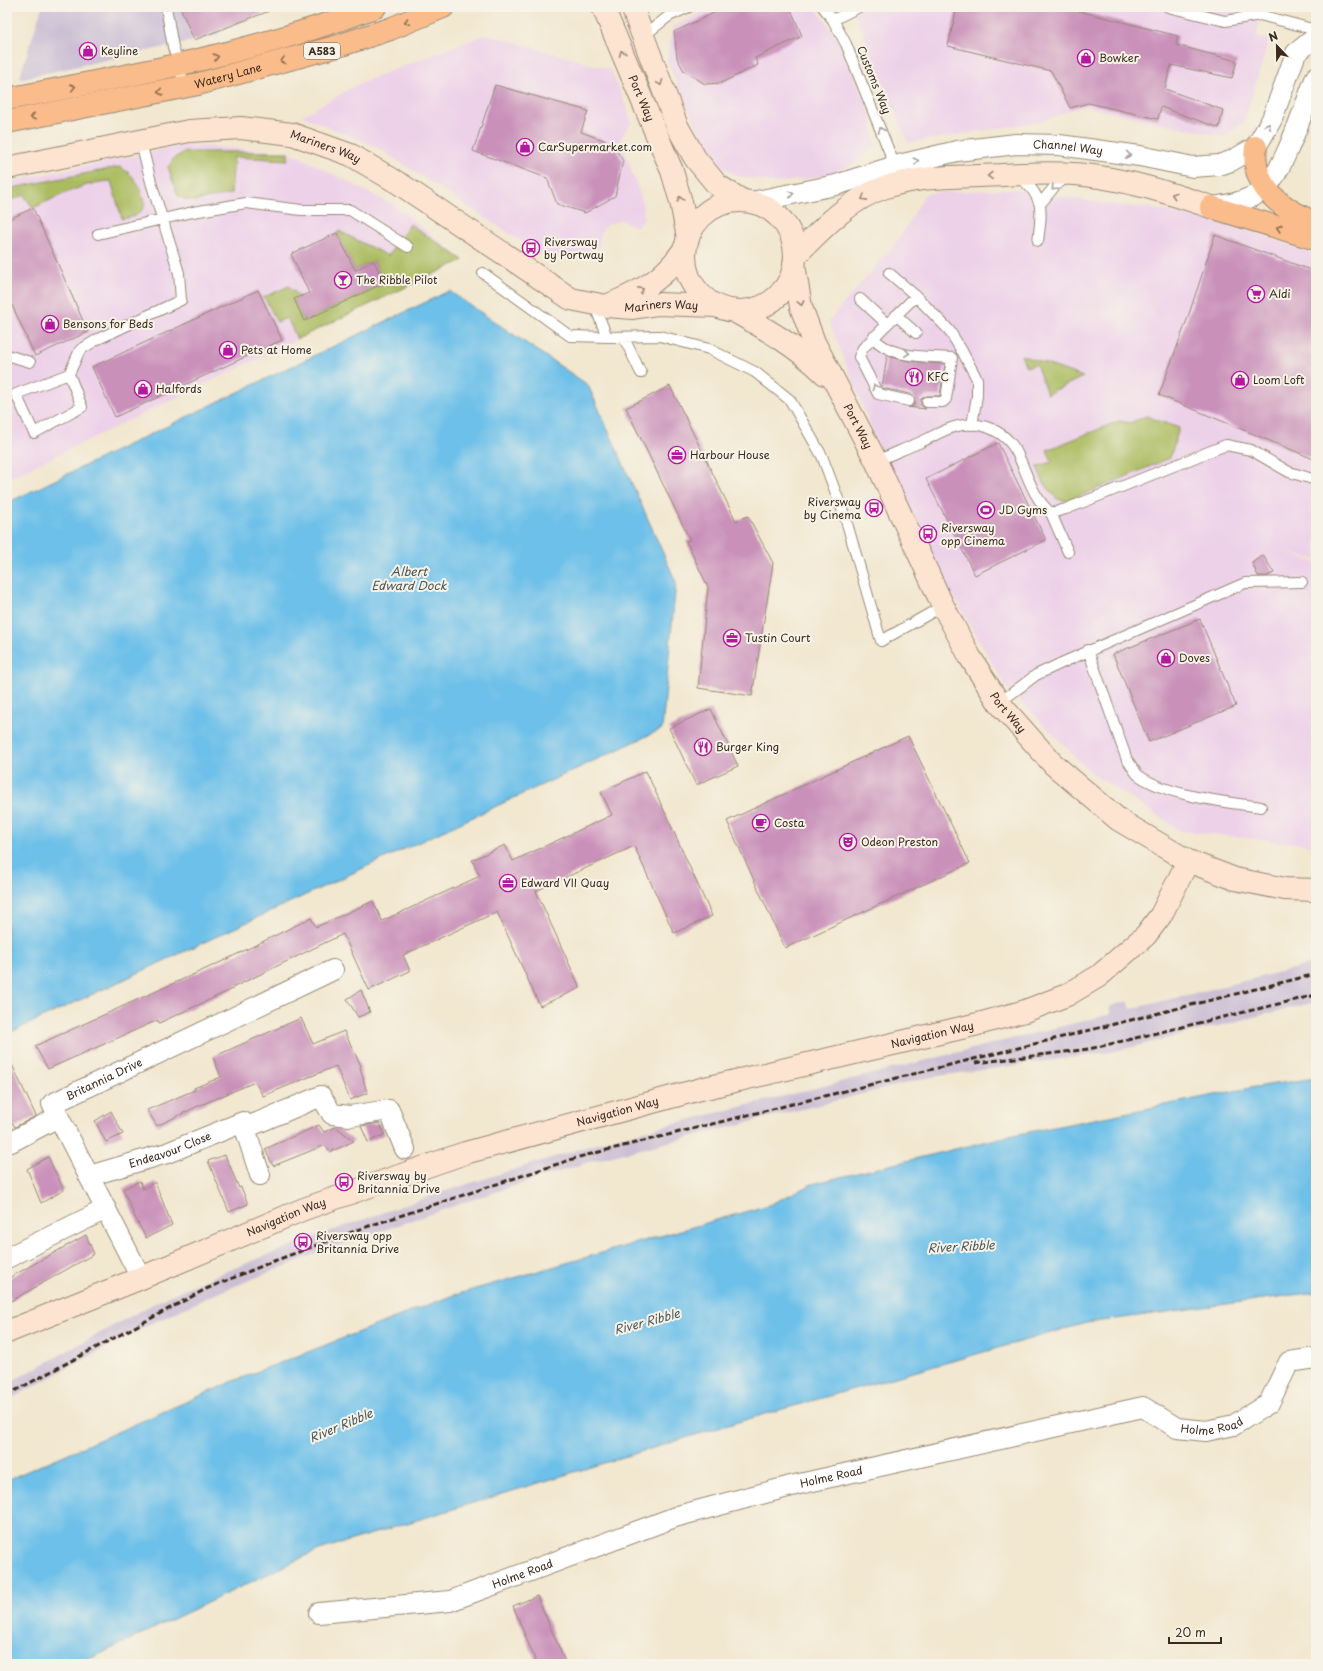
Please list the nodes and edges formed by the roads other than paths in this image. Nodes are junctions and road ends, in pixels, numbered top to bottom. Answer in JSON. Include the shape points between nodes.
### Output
{"nodes":[{"id":1,"x":166,"y":7,"type":"edge"},
{"id":2,"x":375,"y":7,"type":"edge"},
{"id":3,"x":442,"y":7,"type":"edge"},
{"id":4,"x":603,"y":7,"type":"edge"},
{"id":5,"x":632,"y":7,"type":"edge"},
{"id":6,"x":689,"y":7,"type":"edge"},
{"id":7,"x":823,"y":7,"type":"edge"},
{"id":8,"x":859,"y":7,"type":"edge"},
{"id":9,"x":1168,"y":7,"type":"edge"},
{"id":10,"x":833,"y":20,"type":"junction"},
{"id":11,"x":1316,"y":30,"type":"edge"},
{"id":12,"x":642,"y":37,"type":"junction"},
{"id":13,"x":1316,"y":37,"type":"edge"},
{"id":14,"x":178,"y":66,"type":"junction"},
{"id":15,"x":1316,"y":77,"type":"edge"},
{"id":16,"x":185,"y":87,"type":"junction"},
{"id":17,"x":7,"y":100,"type":"edge"},
{"id":18,"x":7,"y":122,"type":"edge"},
{"id":19,"x":140,"y":142,"type":"junction"},
{"id":20,"x":1256,"y":148,"type":"junction"},
{"id":21,"x":895,"y":166,"type":"junction"},
{"id":22,"x":7,"y":168,"type":"edge"},
{"id":23,"x":1016,"y":175,"type":"junction"},
{"id":24,"x":1070,"y":175,"type":"junction"},
{"id":25,"x":1265,"y":188,"type":"junction"},
{"id":26,"x":748,"y":202,"type":"junction"},
{"id":27,"x":1040,"y":203,"type":"junction"},
{"id":28,"x":1211,"y":206,"type":"junction"},
{"id":29,"x":163,"y":218,"type":"junction"},
{"id":30,"x":1316,"y":223,"type":"edge"},
{"id":31,"x":98,"y":234,"type":"dead end"},
{"id":32,"x":1316,"y":239,"type":"edge"},
{"id":33,"x":1038,"y":241,"type":"dead end"},
{"id":34,"x":687,"y":243,"type":"junction"},
{"id":35,"x":408,"y":248,"type":"dead end"},
{"id":36,"x":794,"y":260,"type":"junction"},
{"id":37,"x":483,"y":273,"type":"dead end"},
{"id":38,"x":889,"y":273,"type":"dead end"},
{"id":39,"x":916,"y":296,"type":"junction"},
{"id":40,"x":860,"y":299,"type":"dead end"},
{"id":41,"x":600,"y":305,"type":"junction"},
{"id":42,"x":725,"y":308,"type":"junction"},
{"id":43,"x":896,"y":315,"type":"junction"},
{"id":44,"x":887,"y":324,"type":"junction"},
{"id":45,"x":916,"y":334,"type":"dead end"},
{"id":46,"x":607,"y":337,"type":"junction"},
{"id":47,"x":874,"y":337,"type":"junction"},
{"id":48,"x":624,"y":338,"type":"junction"},
{"id":49,"x":7,"y":355,"type":"edge"},
{"id":50,"x":30,"y":362,"type":"dead end"},
{"id":51,"x":641,"y":373,"type":"dead end"},
{"id":52,"x":69,"y":374,"type":"junction"},
{"id":53,"x":838,"y":387,"type":"junction"},
{"id":54,"x":909,"y":401,"type":"dead end"},
{"id":55,"x":927,"y":402,"type":"dead end"},
{"id":56,"x":972,"y":425,"type":"junction"},
{"id":57,"x":876,"y":461,"type":"junction"},
{"id":58,"x":1316,"y":480,"type":"edge"},
{"id":59,"x":1051,"y":513,"type":"junction"},
{"id":60,"x":1068,"y":552,"type":"dead end"},
{"id":61,"x":1302,"y":582,"type":"dead end"},
{"id":62,"x":943,"y":606,"type":"junction"},
{"id":63,"x":1088,"y":650,"type":"junction"},
{"id":64,"x":999,"y":703,"type":"junction"},
{"id":65,"x":1260,"y":807,"type":"dead end"},
{"id":66,"x":1188,"y":861,"type":"junction"},
{"id":67,"x":1316,"y":890,"type":"edge"},
{"id":68,"x":333,"y":970,"type":"dead end"},
{"id":69,"x":58,"y":1117,"type":"junction"},
{"id":70,"x":245,"y":1128,"type":"junction"},
{"id":71,"x":9,"y":1143,"type":"edge"},
{"id":72,"x":405,"y":1149,"type":"dead end"},
{"id":73,"x":260,"y":1175,"type":"dead end"},
{"id":74,"x":89,"y":1176,"type":"junction"},
{"id":75,"x":106,"y":1209,"type":"junction"},
{"id":76,"x":7,"y":1258,"type":"edge"},
{"id":77,"x":141,"y":1278,"type":"junction"},
{"id":78,"x":7,"y":1332,"type":"edge"},
{"id":79,"x":1316,"y":1358,"type":"edge"},
{"id":80,"x":319,"y":1614,"type":"dead end"}],
"edges":[{"from":1,"to":14,"type":"lane"},
{"from":14,"to":2,"type":"highway","name":"Watery Lane","number":"A583","one_way":true,"via":[[306,31]]},
{"from":3,"to":16,"type":"highway","name":"Watery Lane","number":"A583","one_way":true,"via":[[390,29],[338,46]]},
{"from":34,"to":4,"type":"street","name":"Port Way","one_way":true,"via":[[681,202],[672,171]]},
{"from":5,"to":12,"type":"street","name":"Port Way"},
{"from":6,"to":12,"type":"lane","via":[[669,16]]},
{"from":7,"to":10,"type":"lane","name":"Customs Way"},
{"from":8,"to":10,"type":"lane"},
{"from":9,"to":11,"type":"lane","via":[[1225,21],[1260,15]]},
{"from":21,"to":10,"type":"lane","name":"Customs Way","one_way":true,"via":[[846,44]]},
{"from":12,"to":26,"type":"street","name":"Port Way","one_way":true,"via":[[677,126],[695,158],[717,185]]},
{"from":20,"to":13,"type":"street","one_way":true,"via":[[1272,119],[1296,53]]},
{"from":14,"to":16,"type":"lane"},
{"from":17,"to":14,"type":"highway","name":"Watery Lane","number":"A583","one_way":true},
{"from":15,"to":25,"type":"street","via":[[1279,168]]},
{"from":16,"to":18,"type":"highway","name":"Watery Lane","number":"A583","one_way":true},
{"from":19,"to":22,"type":"street","name":"Mariners Way"},
{"from":19,"to":29,"type":"lane"},
{"from":19,"to":41,"type":"street","name":"Mariners Way","via":[[189,131],[240,128],[292,134],[351,154],[571,299]]},
{"from":21,"to":20,"type":"street","name":"Channel Way","one_way":true,"via":[[957,151],[1016,144],[1059,145],[1140,156],[1178,165],[1207,167],[1231,161]]},
{"from":20,"to":25,"type":"highway","via":[[1255,164]]},
{"from":26,"to":21,"type":"street","name":"Channel Way","one_way":true,"via":[[836,185]]},
{"from":23,"to":24,"type":"street"},
{"from":23,"to":27,"type":"lane","via":[[1033,188]]},
{"from":23,"to":36,"type":"street","one_way":true,"via":[[926,178],[882,188],[855,202],[831,221]]},
{"from":24,"to":27,"type":"lane","one_way":true,"via":[[1055,186]]},
{"from":28,"to":24,"type":"street","one_way":true,"via":[[1126,182]]},
{"from":25,"to":28,"type":"street","via":[[1241,201]]},
{"from":25,"to":30,"type":"highway","via":[[1271,197],[1290,212]]},
{"from":26,"to":34,"type":"street","via":[[724,203],[710,210],[698,220]]},
{"from":26,"to":36,"type":"street","via":[[774,213],[785,224],[792,238]]},
{"from":27,"to":33,"type":"lane"},
{"from":32,"to":28,"type":"highway","one_way":true},
{"from":29,"to":31,"type":"lane"},
{"from":29,"to":35,"type":"lane","via":[[246,203],[301,210],[350,210]]},
{"from":29,"to":52,"type":"lane","via":[[179,273],[181,300],[80,350]]},
{"from":41,"to":34,"type":"street","name":"Mariners Way","one_way":true,"via":[[652,284],[673,266]]},
{"from":34,"to":42,"type":"street","via":[[685,264],[690,280],[701,295]]},
{"from":36,"to":42,"type":"street","via":[[792,274],[783,290],[769,302],[752,309]]},
{"from":36,"to":53,"type":"street","name":"Port Way","one_way":true,"via":[[801,307],[814,342]]},
{"from":37,"to":46,"type":"lane","via":[[570,336]]},
{"from":38,"to":39,"type":"lane"},
{"from":39,"to":43,"type":"lane"},
{"from":39,"to":56,"type":"lane","via":[[950,330],[977,379]]},
{"from":40,"to":44,"type":"lane"},
{"from":41,"to":42,"type":"street","name":"Mariners Way","via":[[633,308],[658,304]]},
{"from":41,"to":46,"type":"lane"},
{"from":42,"to":53,"type":"street","name":"Port Way","via":[[783,339],[809,358]]},
{"from":43,"to":44,"type":"lane"},
{"from":43,"to":45,"type":"lane"},
{"from":44,"to":47,"type":"lane"},
{"from":46,"to":48,"type":"lane"},
{"from":54,"to":47,"type":"lane","one_way":true,"via":[[878,394],[859,357],[863,348]]},
{"from":47,"to":55,"type":"lane","one_way":true,"via":[[880,346],[899,353],[952,358],[946,399],[943,402]]},
{"from":48,"to":51,"type":"lane"},
{"from":48,"to":62,"type":"lane","via":[[660,336],[709,349],[755,372],[790,400],[825,462],[846,520],[881,641]]},
{"from":49,"to":50,"type":"lane"},
{"from":52,"to":52,"type":"lane","via":[[82,407],[34,433],[16,394]]},
{"from":53,"to":57,"type":"street","name":"Port Way"},
{"from":56,"to":57,"type":"lane","via":[[955,427]]},
{"from":56,"to":59,"type":"lane","via":[[997,431],[1010,442],[1018,454],[1036,496]]},
{"from":57,"to":62,"type":"street","name":"Port Way"},
{"from":58,"to":59,"type":"lane","via":[[1289,472],[1251,450],[1226,445]]},
{"from":59,"to":60,"type":"lane"},
{"from":61,"to":63,"type":"lane","via":[[1245,583]]},
{"from":62,"to":64,"type":"street","name":"Port Way","via":[[970,657]]},
{"from":63,"to":64,"type":"lane","via":[[1036,675]]},
{"from":63,"to":65,"type":"lane","via":[[1127,760],[1138,774],[1154,783],[1185,794]]},
{"from":64,"to":66,"type":"street","name":"Port Way","via":[[1053,764],[1119,820]]},
{"from":66,"to":67,"type":"street","name":"Port Way","via":[[1235,879],[1285,889]]},
{"from":66,"to":77,"type":"street","name":"Navigation Way","via":[[1161,914],[1146,935],[1099,976],[1067,995],[1025,1011],[978,1024],[700,1089],[465,1153],[304,1209]]},
{"from":68,"to":69,"type":"street","name":"Britannia Drive","via":[[52,1104]]},
{"from":69,"to":71,"type":"street"},
{"from":69,"to":74,"type":"street","name":"Britannia Drive"},
{"from":70,"to":72,"type":"street","name":"Endeavour Close","via":[[321,1096],[332,1114],[350,1116],[389,1110]]},
{"from":70,"to":73,"type":"street"},
{"from":70,"to":74,"type":"street","name":"Endeavour Close","via":[[243,1122],[167,1153]]},
{"from":74,"to":75,"type":"street","name":"Britannia Drive"},
{"from":75,"to":76,"type":"street"},
{"from":75,"to":77,"type":"street","name":"Britannia Drive"},
{"from":77,"to":78,"type":"street","name":"Navigation Way"},
{"from":79,"to":80,"type":"street","name":"Holme Road","via":[[1289,1362],[1269,1403],[1234,1425],[1206,1430],[1177,1428],[1143,1406],[795,1485],[678,1516],[450,1601]]}]}
